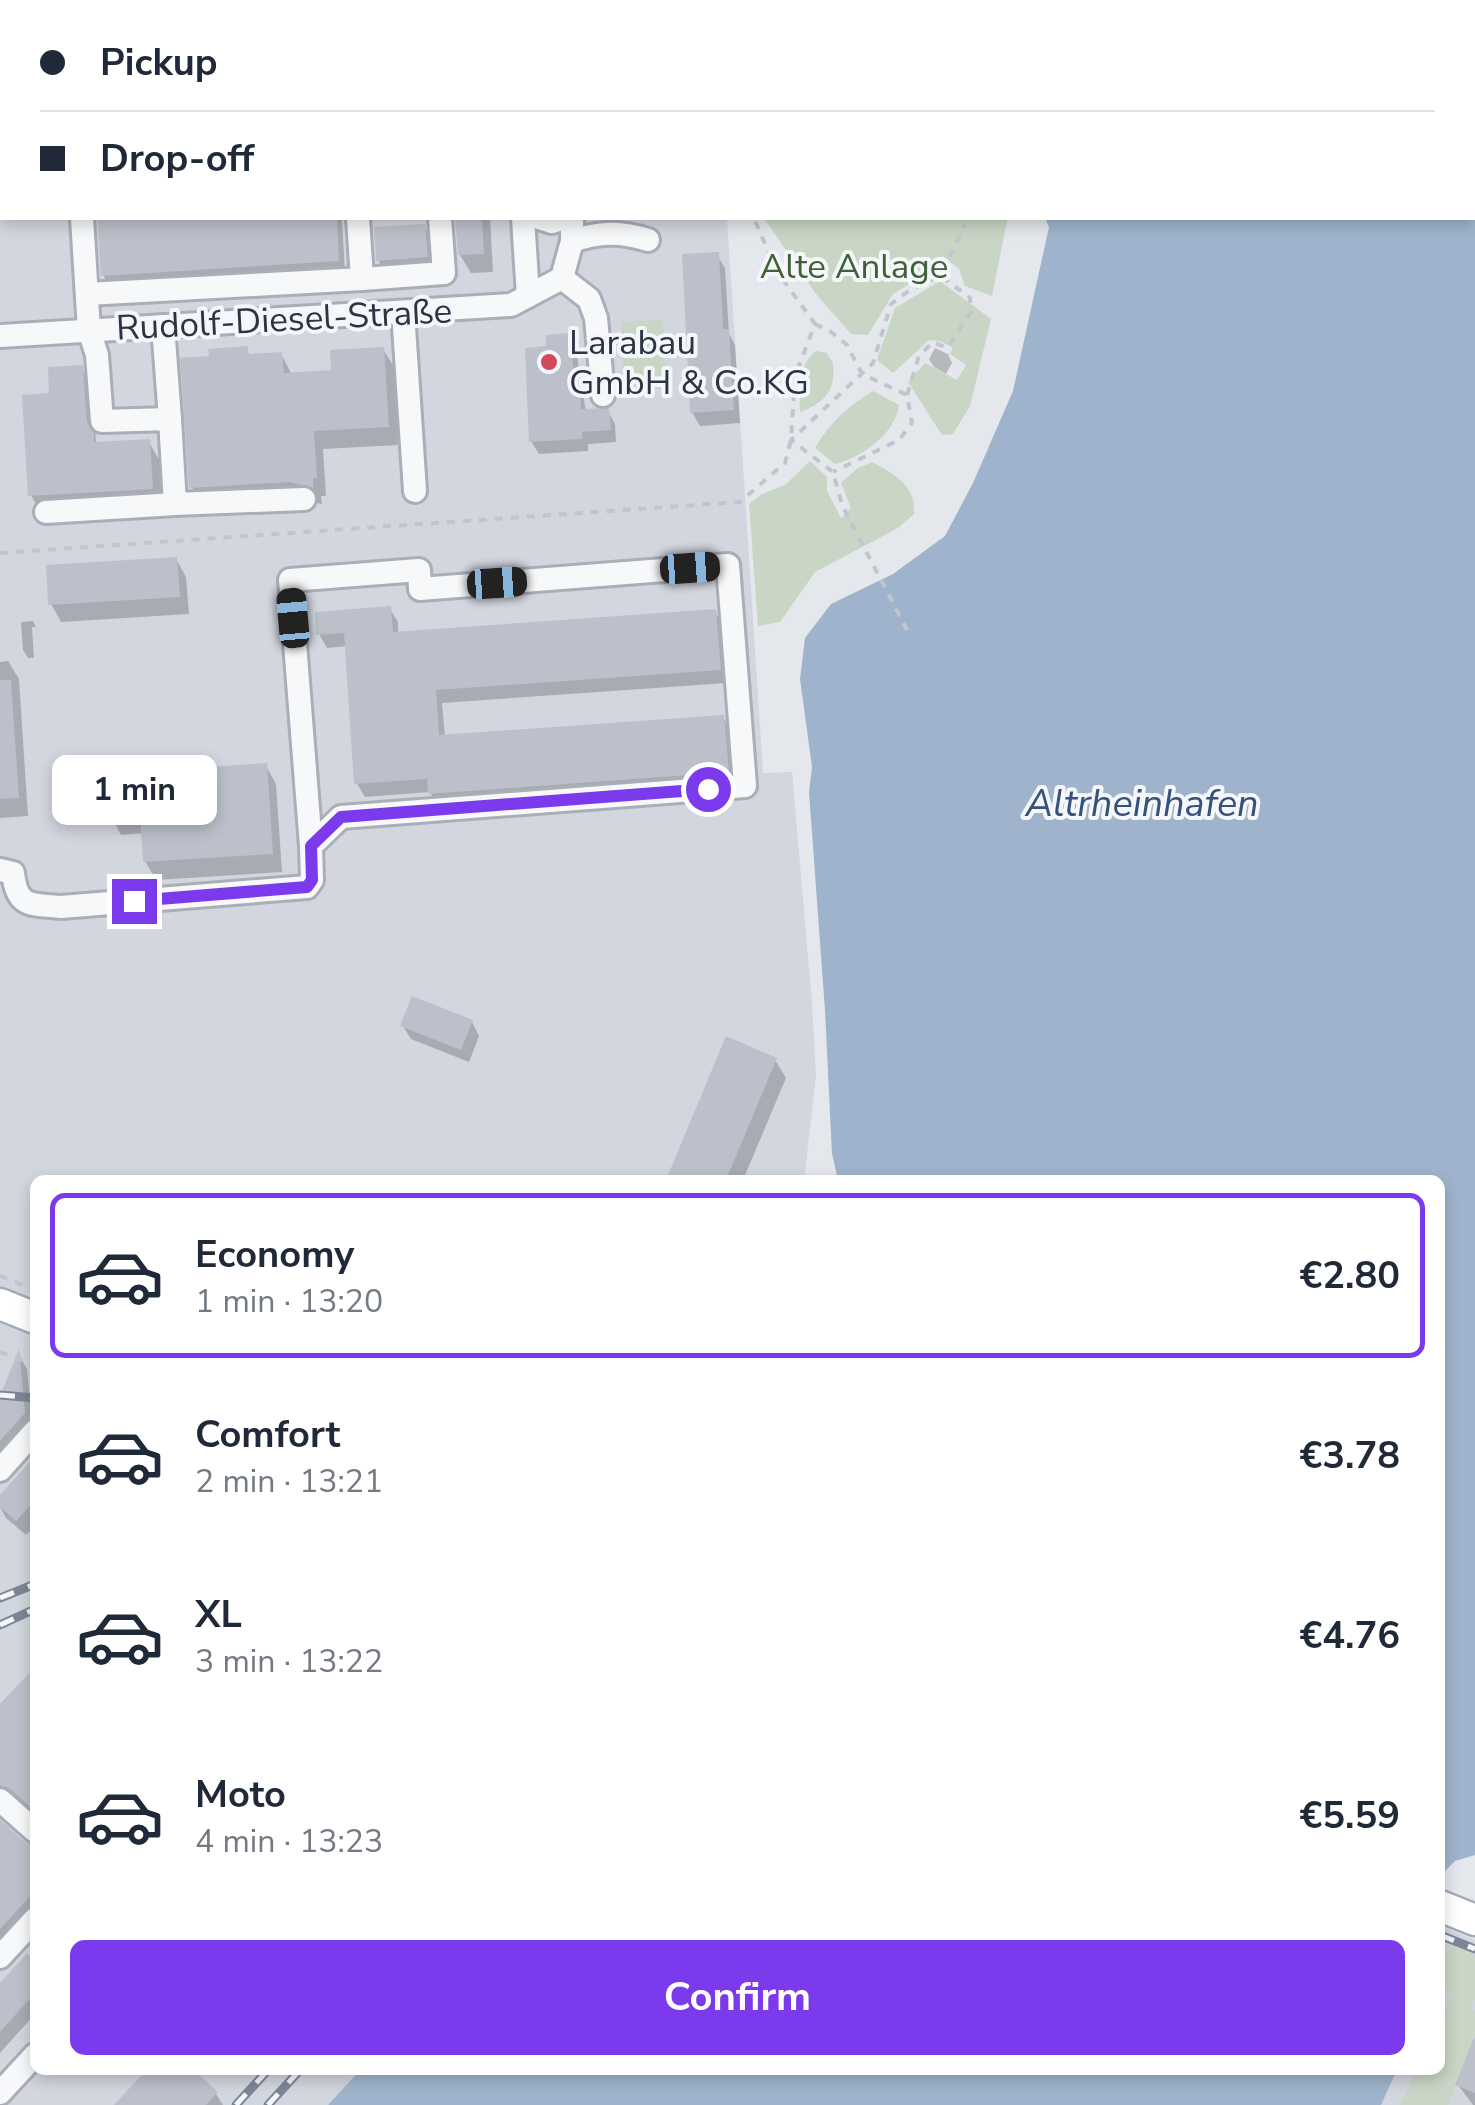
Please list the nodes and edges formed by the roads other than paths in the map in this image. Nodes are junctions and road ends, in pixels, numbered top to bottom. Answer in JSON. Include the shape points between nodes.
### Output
{"nodes":[{"id":1,"x":82,"y":220,"type":"edge"},
{"id":2,"x":358,"y":220,"type":"edge"},
{"id":3,"x":440,"y":220,"type":"edge"},
{"id":4,"x":522,"y":220,"type":"edge"},
{"id":5,"x":631,"y":225,"type":"edge"},
{"id":6,"x":572,"y":229,"type":"edge"},
{"id":7,"x":648,"y":240,"type":"dead end"},
{"id":8,"x":562,"y":278,"type":"junction"},
{"id":9,"x":362,"y":279,"type":"junction"},
{"id":10,"x":87,"y":294,"type":"junction"},
{"id":11,"x":528,"y":296,"type":"junction"},
{"id":12,"x":403,"y":312,"type":"junction"},
{"id":13,"x":163,"y":326,"type":"junction"},
{"id":14,"x":89,"y":330,"type":"junction"},
{"id":15,"x":0,"y":336,"type":"edge"},
{"id":16,"x":603,"y":395,"type":"dead end"},
{"id":17,"x":170,"y":419,"type":"junction"},
{"id":18,"x":415,"y":490,"type":"dead end"},
{"id":19,"x":304,"y":499,"type":"dead end"},
{"id":20,"x":175,"y":504,"type":"junction"},
{"id":21,"x":46,"y":512,"type":"dead end"},
{"id":22,"x":311,"y":846,"type":"junction"},
{"id":23,"x":0,"y":870,"type":"edge"},
{"id":24,"x":0,"y":1304,"type":"edge"},
{"id":25,"x":30,"y":1316,"type":"edge"},
{"id":26,"x":0,"y":1324,"type":"edge"},
{"id":27,"x":30,"y":1353,"type":"edge"},
{"id":28,"x":30,"y":1437,"type":"edge"},
{"id":29,"x":0,"y":1470,"type":"edge"},
{"id":30,"x":0,"y":1800,"type":"edge"},
{"id":31,"x":30,"y":1827,"type":"edge"},
{"id":32,"x":30,"y":1924,"type":"edge"},
{"id":33,"x":0,"y":1957,"type":"edge"},
{"id":34,"x":30,"y":2060,"type":"edge"},
{"id":35,"x":0,"y":2093,"type":"edge"}],
"edges":[{"from":1,"to":10,"type":"street"},
{"from":2,"to":9,"type":"street"},
{"from":3,"to":9,"type":"street","via":[[444,273]]},
{"from":4,"to":11,"type":"street"},
{"from":5,"to":6,"type":"street","via":[[594,233]]},
{"from":5,"to":7,"type":"street"},
{"from":6,"to":8,"type":"street"},
{"from":8,"to":11,"type":"street","name":"Rudolf-Diesel-Straße"},
{"from":8,"to":16,"type":"street","via":[[589,299],[596,318]]},
{"from":9,"to":10,"type":"street"},
{"from":10,"to":14,"type":"street"},
{"from":11,"to":12,"type":"street","name":"Rudolf-Diesel-Straße","via":[[511,305]]},
{"from":12,"to":13,"type":"street","name":"Rudolf-Diesel-Straße"},
{"from":12,"to":18,"type":"street"},
{"from":13,"to":14,"type":"street","name":"Rudolf-Diesel-Straße"},
{"from":13,"to":17,"type":"street"},
{"from":14,"to":15,"type":"street","name":"Rudolf-Diesel-Straße"},
{"from":14,"to":17,"type":"street","via":[[102,421]]},
{"from":17,"to":20,"type":"street"},
{"from":19,"to":20,"type":"street"},
{"from":20,"to":21,"type":"street"},
{"from":22,"to":22,"type":"street","via":[[341,817],[745,786],[728,565],[420,589],[419,570],[290,580]]},
{"from":22,"to":23,"type":"street","via":[[307,887],[60,906],[26,904],[15,893],[12,873]]},
{"from":24,"to":25,"type":"main road"},
{"from":26,"to":27,"type":"main road"},
{"from":28,"to":29,"type":"street"},
{"from":30,"to":31,"type":"street"},
{"from":32,"to":33,"type":"street"},
{"from":34,"to":35,"type":"street"}]}
